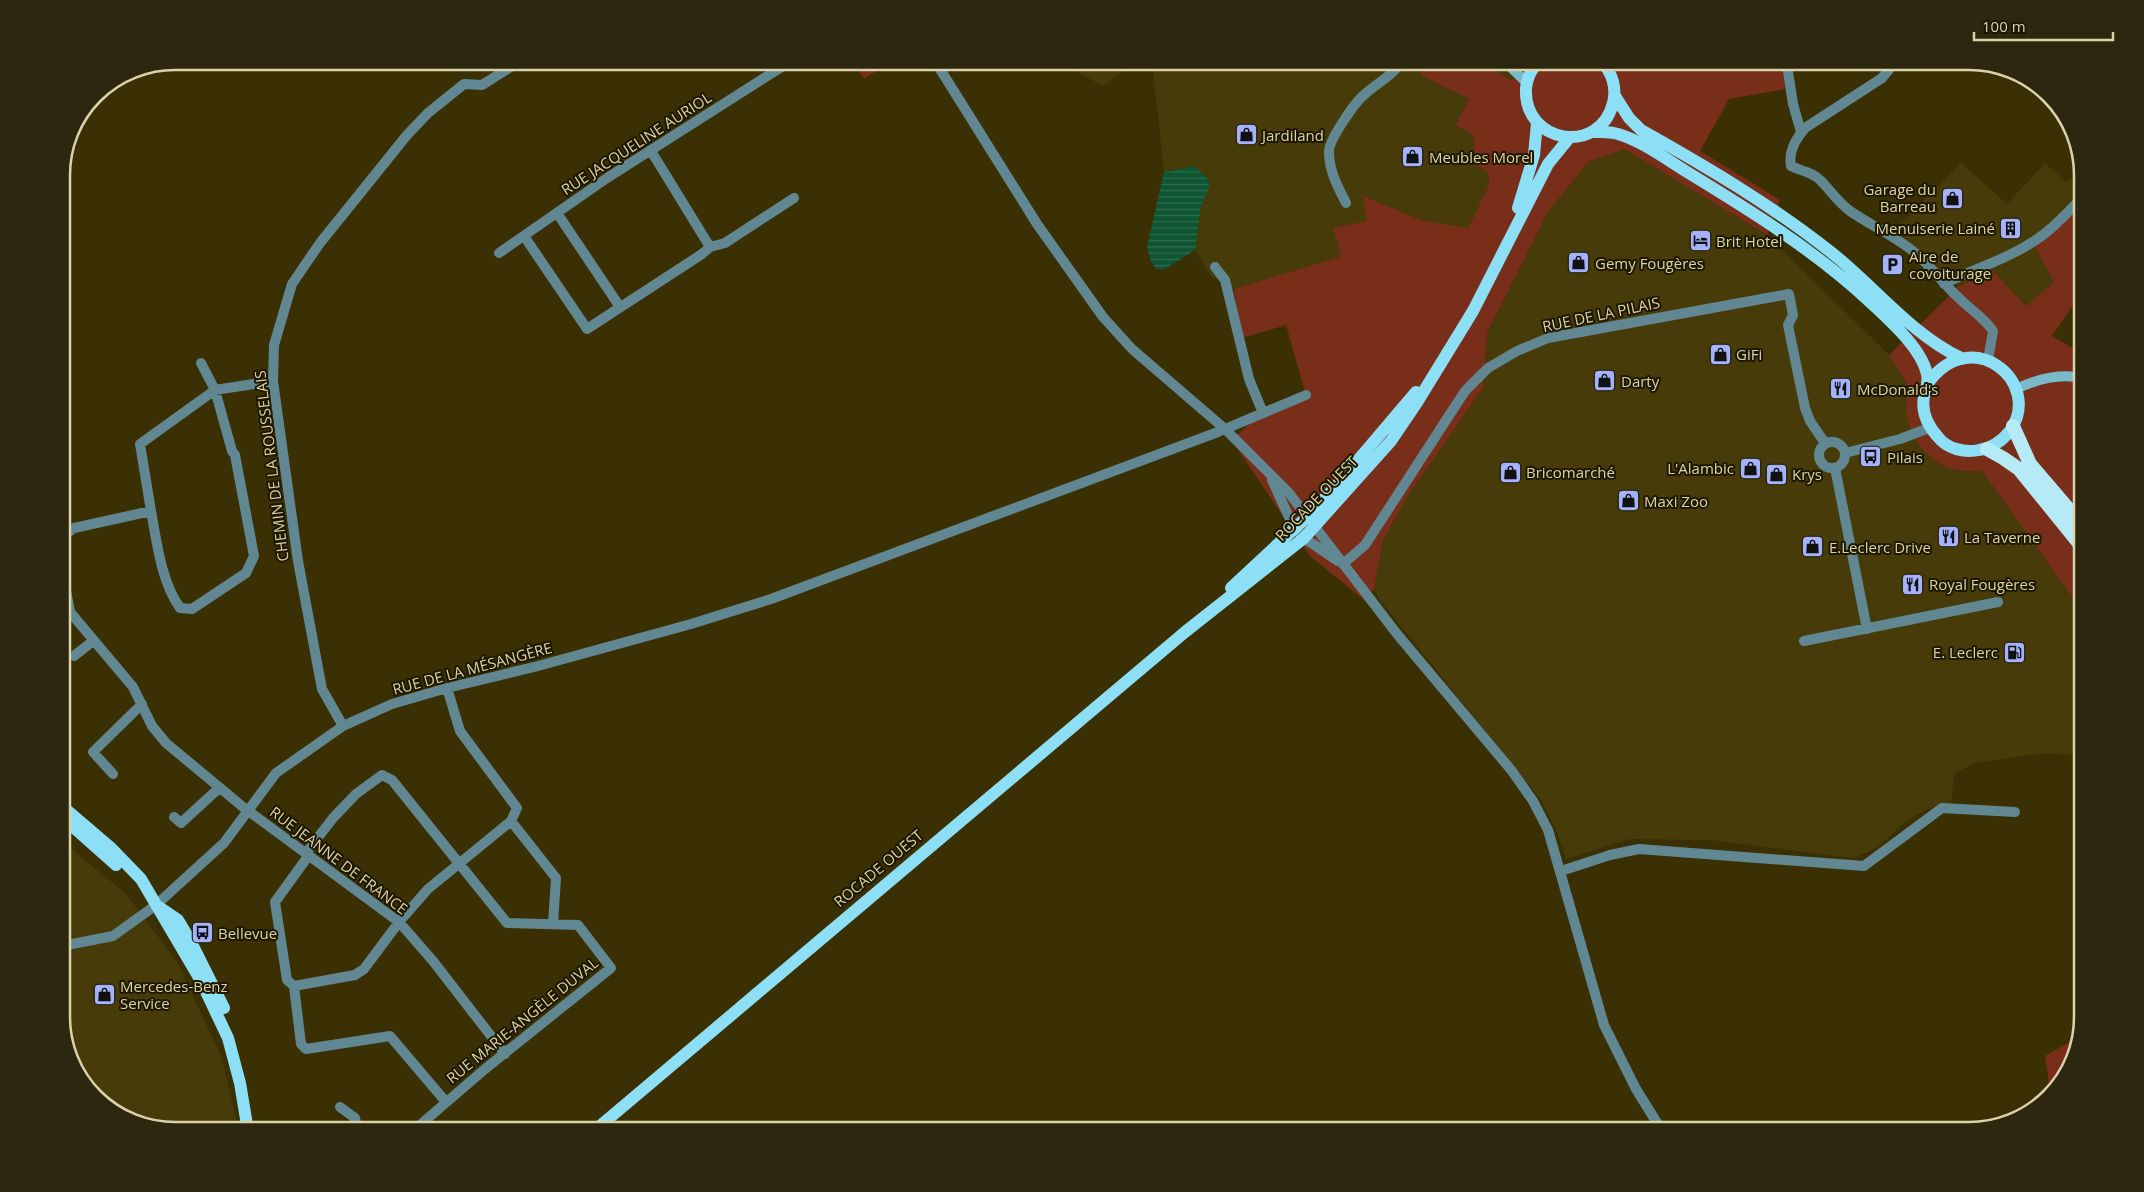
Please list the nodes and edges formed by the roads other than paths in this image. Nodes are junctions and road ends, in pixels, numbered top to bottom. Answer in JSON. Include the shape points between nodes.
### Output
{"nodes":[{"id":1,"x":506,"y":70,"type":"edge"},
{"id":2,"x":777,"y":70,"type":"edge"},
{"id":3,"x":941,"y":70,"type":"edge"},
{"id":4,"x":1397,"y":70,"type":"edge"},
{"id":5,"x":1513,"y":70,"type":"edge"},
{"id":6,"x":1532,"y":70,"type":"edge"},
{"id":7,"x":1608,"y":70,"type":"edge"},
{"id":8,"x":1788,"y":70,"type":"edge"},
{"id":9,"x":1889,"y":70,"type":"edge"},
{"id":10,"x":1527,"y":83,"type":"junction"},
{"id":11,"x":1615,"y":96,"type":"junction"},
{"id":12,"x":1537,"y":123,"type":"junction"},
{"id":13,"x":1592,"y":132,"type":"junction"},
{"id":14,"x":1801,"y":132,"type":"junction"},
{"id":15,"x":1570,"y":138,"type":"junction"},
{"id":16,"x":651,"y":151,"type":"junction"},
{"id":17,"x":794,"y":198,"type":"dead end"},
{"id":18,"x":1346,"y":203,"type":"dead end"},
{"id":19,"x":2074,"y":205,"type":"edge"},
{"id":20,"x":557,"y":213,"type":"junction"},
{"id":21,"x":1510,"y":235,"type":"junction"},
{"id":22,"x":524,"y":236,"type":"junction"},
{"id":23,"x":710,"y":247,"type":"junction"},
{"id":24,"x":499,"y":253,"type":"dead end"},
{"id":25,"x":1215,"y":267,"type":"dead end"},
{"id":26,"x":1944,"y":284,"type":"junction"},
{"id":27,"x":620,"y":307,"type":"junction"},
{"id":28,"x":1961,"y":358,"type":"junction"},
{"id":29,"x":1988,"y":360,"type":"junction"},
{"id":30,"x":201,"y":363,"type":"dead end"},
{"id":31,"x":2074,"y":378,"type":"edge"},
{"id":32,"x":273,"y":381,"type":"junction"},
{"id":33,"x":1928,"y":383,"type":"junction"},
{"id":34,"x":2016,"y":389,"type":"junction"},
{"id":35,"x":215,"y":390,"type":"junction"},
{"id":36,"x":1306,"y":395,"type":"dead end"},
{"id":37,"x":1263,"y":413,"type":"junction"},
{"id":38,"x":2013,"y":426,"type":"junction"},
{"id":39,"x":1930,"y":428,"type":"junction"},
{"id":40,"x":1225,"y":429,"type":"junction"},
{"id":41,"x":1825,"y":443,"type":"junction"},
{"id":42,"x":1987,"y":449,"type":"junction"},
{"id":43,"x":1845,"y":453,"type":"junction"},
{"id":44,"x":1835,"y":468,"type":"junction"},
{"id":45,"x":1266,"y":470,"type":"junction"},
{"id":46,"x":151,"y":511,"type":"junction"},
{"id":47,"x":2074,"y":515,"type":"edge"},
{"id":48,"x":1314,"y":524,"type":"junction"},
{"id":49,"x":1294,"y":528,"type":"junction"},
{"id":50,"x":70,"y":531,"type":"edge"},
{"id":51,"x":2074,"y":537,"type":"edge"},
{"id":52,"x":1305,"y":539,"type":"junction"},
{"id":53,"x":1343,"y":564,"type":"junction"},
{"id":54,"x":1998,"y":602,"type":"dead end"},
{"id":55,"x":70,"y":617,"type":"edge"},
{"id":56,"x":1867,"y":629,"type":"junction"},
{"id":57,"x":1185,"y":632,"type":"junction"},
{"id":58,"x":92,"y":640,"type":"junction"},
{"id":59,"x":1804,"y":641,"type":"dead end"},
{"id":60,"x":74,"y":656,"type":"dead end"},
{"id":61,"x":447,"y":688,"type":"junction"},
{"id":62,"x":142,"y":704,"type":"junction"},
{"id":63,"x":343,"y":726,"type":"junction"},
{"id":64,"x":113,"y":774,"type":"dead end"},
{"id":65,"x":219,"y":788,"type":"junction"},
{"id":66,"x":247,"y":810,"type":"junction"},
{"id":67,"x":2015,"y":812,"type":"dead end"},
{"id":68,"x":70,"y":813,"type":"edge"},
{"id":69,"x":174,"y":817,"type":"dead end"},
{"id":70,"x":511,"y":822,"type":"junction"},
{"id":71,"x":70,"y":824,"type":"edge"},
{"id":72,"x":308,"y":854,"type":"junction"},
{"id":73,"x":457,"y":863,"type":"junction"},
{"id":74,"x":1561,"y":871,"type":"junction"},
{"id":75,"x":156,"y":905,"type":"junction"},
{"id":76,"x":400,"y":922,"type":"junction"},
{"id":77,"x":553,"y":924,"type":"junction"},
{"id":78,"x":70,"y":944,"type":"edge"},
{"id":79,"x":294,"y":986,"type":"junction"},
{"id":80,"x":505,"y":1054,"type":"junction"},
{"id":81,"x":446,"y":1102,"type":"junction"},
{"id":82,"x":340,"y":1107,"type":"dead end"},
{"id":83,"x":246,"y":1122,"type":"edge"},
{"id":84,"x":254,"y":1122,"type":"edge"},
{"id":85,"x":356,"y":1122,"type":"edge"},
{"id":86,"x":423,"y":1122,"type":"edge"},
{"id":87,"x":605,"y":1122,"type":"edge"},
{"id":88,"x":1656,"y":1122,"type":"edge"}],
"edges":[{"from":1,"to":32,"type":"street","name":"CHEMIN DE LA ROUSSELAIS","via":[[482,85],[464,84],[428,113],[320,243],[292,284],[274,344]]},
{"from":2,"to":16,"type":"street","name":"RUE JACQUELINE AURIOL"},
{"from":3,"to":40,"type":"street","via":[[1037,224],[1103,317],[1132,350]]},
{"from":4,"to":18,"type":"street","via":[[1363,96],[1345,118],[1328,150],[1334,179]]},
{"from":5,"to":10,"type":"main road"},
{"from":6,"to":10,"type":"main road"},
{"from":7,"to":11,"type":"main road"},
{"from":8,"to":14,"type":"street"},
{"from":9,"to":14,"type":"street","via":[[1882,78]]},
{"from":10,"to":12,"type":"main road","via":[[1529,111]]},
{"from":11,"to":13,"type":"main road","via":[[1603,123]]},
{"from":11,"to":28,"type":"main road","via":[[1629,118],[1642,130],[1786,218],[1863,279],[1923,335]]},
{"from":12,"to":15,"type":"main road","via":[[1546,131]]},
{"from":12,"to":21,"type":"main road","name":"ROCADE OUEST","via":[[1534,155]]},
{"from":13,"to":15,"type":"main road"},
{"from":13,"to":33,"type":"main road","via":[[1616,133],[1634,140],[1758,216],[1813,254],[1892,323],[1917,352],[1927,372]]},
{"from":14,"to":26,"type":"street","via":[[1795,139],[1789,158],[1791,166],[1810,172],[1849,210],[1908,247],[1930,266]]},
{"from":15,"to":21,"type":"main road","name":"ROCADE OUEST","via":[[1548,164]]},
{"from":16,"to":20,"type":"street","name":"RUE JACQUELINE AURIOL"},
{"from":16,"to":23,"type":"street"},
{"from":17,"to":23,"type":"street","via":[[725,243]]},
{"from":19,"to":26,"type":"street","via":[[2032,243]]},
{"from":20,"to":22,"type":"street","name":"RUE JACQUELINE AURIOL"},
{"from":20,"to":27,"type":"street"},
{"from":21,"to":48,"type":"main road","name":"ROCADE OUEST","via":[[1477,303],[1391,441]]},
{"from":22,"to":24,"type":"street","name":"RUE JACQUELINE AURIOL"},
{"from":22,"to":27,"type":"street","via":[[587,329]]},
{"from":23,"to":27,"type":"street"},
{"from":25,"to":37,"type":"street","via":[[1225,280],[1249,379]]},
{"from":26,"to":29,"type":"street","via":[[1994,330]]},
{"from":28,"to":29,"type":"main road"},
{"from":28,"to":33,"type":"main road","via":[[1936,371]]},
{"from":29,"to":34,"type":"main road","via":[[2004,372]]},
{"from":30,"to":35,"type":"street"},
{"from":31,"to":34,"type":"main road","via":[[2033,380]]},
{"from":32,"to":35,"type":"street"},
{"from":32,"to":63,"type":"street","name":"CHEMIN DE LA ROUSSELAIS","via":[[298,561],[322,689]]},
{"from":33,"to":39,"type":"main road","via":[[1924,413]]},
{"from":34,"to":38,"type":"main road","via":[[2017,414]]},
{"from":35,"to":46,"type":"street","via":[[140,444]]},
{"from":35,"to":46,"type":"street","via":[[235,455],[254,556],[246,573],[192,609],[180,608],[170,590]]},
{"from":36,"to":37,"type":"street","name":"RUE DE LA MÉSANGÈRE"},
{"from":37,"to":40,"type":"street","name":"RUE DE LA MÉSANGÈRE"},
{"from":38,"to":42,"type":"main road","via":[[2002,440]]},
{"from":38,"to":47,"type":"highway","via":[[2030,464]]},
{"from":39,"to":42,"type":"main road","via":[[1954,449],[1970,452]]},
{"from":39,"to":43,"type":"street"},
{"from":40,"to":45,"type":"street"},
{"from":40,"to":61,"type":"street","name":"RUE DE LA MÉSANGÈRE","via":[[832,577],[691,624]]},
{"from":41,"to":43,"type":"street","via":[[1837,443]]},
{"from":41,"to":44,"type":"street","via":[[1818,452],[1819,459],[1827,468]]},
{"from":41,"to":53,"type":"street","name":"RUE DE LA PILAIS","via":[[1805,408],[1788,325],[1793,315],[1789,294],[1548,338],[1516,351],[1488,368],[1465,391],[1365,545]]},
{"from":42,"to":51,"type":"highway","via":[[2018,470]]},
{"from":43,"to":44,"type":"street","via":[[1842,464]]},
{"from":44,"to":56,"type":"street"},
{"from":45,"to":48,"type":"street"},
{"from":45,"to":49,"type":"street"},
{"from":46,"to":50,"type":"street"},
{"from":48,"to":49,"type":"main road","name":"ROCADE OUEST"},
{"from":48,"to":52,"type":"main road","name":"ROCADE OUEST"},
{"from":48,"to":53,"type":"street"},
{"from":49,"to":52,"type":"street"},
{"from":49,"to":57,"type":"main road","name":"ROCADE OUEST"},
{"from":52,"to":53,"type":"street"},
{"from":52,"to":57,"type":"main road","name":"ROCADE OUEST"},
{"from":53,"to":74,"type":"street","via":[[1512,771],[1548,830]]},
{"from":54,"to":56,"type":"street"},
{"from":55,"to":58,"type":"street","name":"RUE JEANNE DE FRANCE"},
{"from":56,"to":59,"type":"street"},
{"from":57,"to":87,"type":"main road","name":"ROCADE OUEST"},
{"from":58,"to":60,"type":"street"},
{"from":58,"to":62,"type":"street","name":"RUE JEANNE DE FRANCE","via":[[133,687]]},
{"from":61,"to":63,"type":"street","name":"RUE DE LA MÉSANGÈRE","via":[[392,704]]},
{"from":61,"to":70,"type":"street","via":[[460,731],[517,808]]},
{"from":62,"to":64,"type":"street","via":[[93,752]]},
{"from":62,"to":65,"type":"street","name":"RUE JEANNE DE FRANCE","via":[[152,726],[166,743]]},
{"from":63,"to":66,"type":"street","name":"RUE DE LA MÉSANGÈRE","via":[[276,773]]},
{"from":65,"to":66,"type":"street","name":"RUE JEANNE DE FRANCE"},
{"from":65,"to":69,"type":"street","via":[[181,823]]},
{"from":66,"to":72,"type":"street","name":"RUE JEANNE DE FRANCE"},
{"from":66,"to":75,"type":"street","name":"RUE DE LA MÉSANGÈRE","via":[[224,843]]},
{"from":67,"to":74,"type":"street","via":[[1942,808],[1864,866],[1639,849]]},
{"from":68,"to":75,"type":"main road","via":[[141,879]]},
{"from":70,"to":73,"type":"street"},
{"from":70,"to":77,"type":"street","via":[[556,878]]},
{"from":71,"to":75,"type":"main road","via":[[106,854]]},
{"from":72,"to":73,"type":"street","name":"RUE MARIE-ANGÈLE DUVAL","via":[[333,818],[356,794],[382,775],[392,780]]},
{"from":72,"to":76,"type":"street","name":"RUE JEANNE DE FRANCE"},
{"from":72,"to":79,"type":"street","via":[[274,902],[287,980]]},
{"from":73,"to":76,"type":"street","via":[[428,889]]},
{"from":73,"to":77,"type":"street","name":"RUE MARIE-ANGÈLE DUVAL","via":[[507,923]]},
{"from":74,"to":88,"type":"street","via":[[1604,1025]]},
{"from":75,"to":78,"type":"street","name":"RUE DE LA MÉSANGÈRE","via":[[113,936]]},
{"from":75,"to":83,"type":"main road","via":[[228,1038]]},
{"from":75,"to":84,"type":"main road","via":[[178,920],[222,1005],[234,1033],[246,1077]]},
{"from":76,"to":79,"type":"street","via":[[359,973]]},
{"from":76,"to":80,"type":"street","name":"RUE JEANNE DE FRANCE"},
{"from":77,"to":80,"type":"street","name":"RUE MARIE-ANGÈLE DUVAL","via":[[578,926],[611,968]]},
{"from":79,"to":81,"type":"street","via":[[301,1044],[306,1049],[390,1036]]},
{"from":80,"to":81,"type":"street","name":"RUE MARIE-ANGÈLE DUVAL"},
{"from":81,"to":86,"type":"street","name":"RUE MARIE-ANGÈLE DUVAL"},
{"from":82,"to":85,"type":"street"}]}
